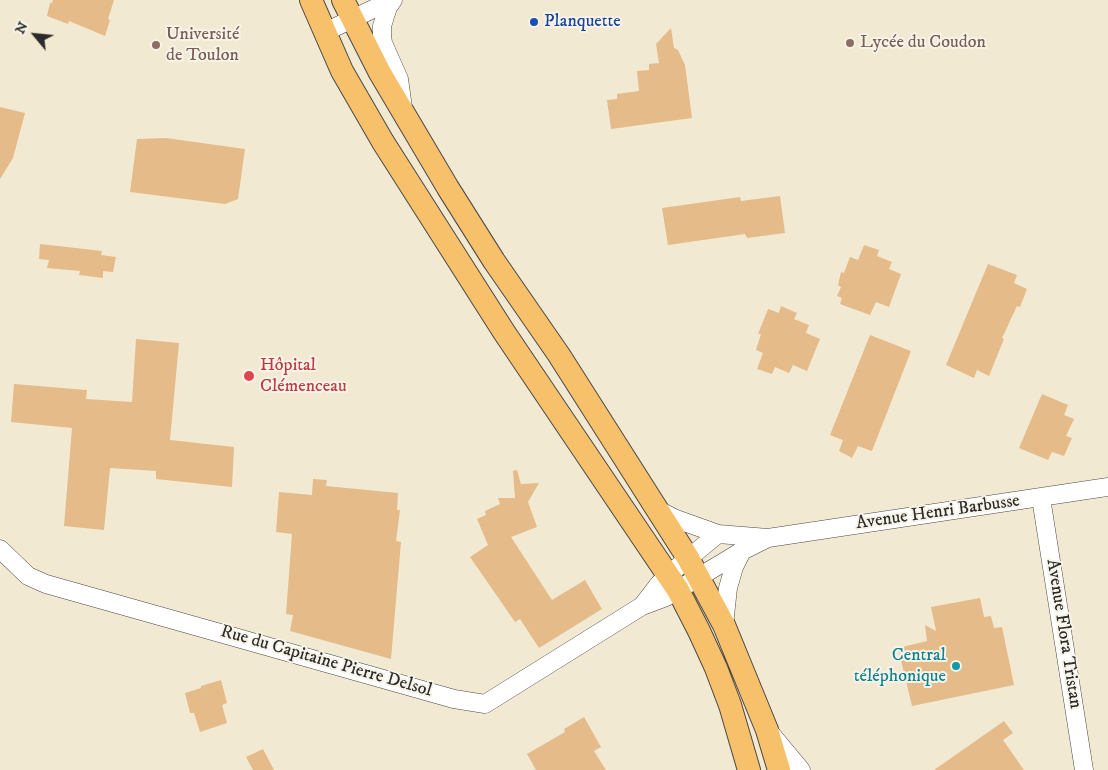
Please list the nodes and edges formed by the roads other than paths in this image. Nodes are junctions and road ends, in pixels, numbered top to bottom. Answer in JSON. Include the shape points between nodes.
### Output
{"nodes":[{"id":1,"x":392,"y":0,"type":"edge"},
{"id":2,"x":313,"y":1,"type":"edge"},
{"id":3,"x":348,"y":9,"type":"edge"},
{"id":4,"x":325,"y":32,"type":"junction"},
{"id":5,"x":404,"y":116,"type":"junction"},
{"id":6,"x":1108,"y":488,"type":"edge"},
{"id":7,"x":1041,"y":498,"type":"junction"},
{"id":8,"x":658,"y":510,"type":"junction"},
{"id":9,"x":718,"y":534,"type":"junction"},
{"id":10,"x":768,"y":538,"type":"junction"},
{"id":11,"x":0,"y":549,"type":"edge"},
{"id":12,"x":742,"y":551,"type":"junction"},
{"id":13,"x":688,"y":558,"type":"junction"},
{"id":14,"x":700,"y":578,"type":"junction"},
{"id":15,"x":673,"y":583,"type":"junction"},
{"id":16,"x":724,"y":625,"type":"junction"},
{"id":17,"x":730,"y":705,"type":"junction"},
{"id":18,"x":767,"y":730,"type":"junction"},
{"id":19,"x":749,"y":770,"type":"edge"},
{"id":20,"x":757,"y":770,"type":"edge"},
{"id":21,"x":779,"y":770,"type":"edge"},
{"id":22,"x":801,"y":770,"type":"edge"},
{"id":23,"x":1084,"y":770,"type":"edge"}],
"edges":[{"from":1,"to":3,"type":"street"},
{"from":1,"to":5,"type":"street","via":[[382,35],[398,78]]},
{"from":2,"to":4,"type":"main road"},
{"from":3,"to":4,"type":"street"},
{"from":3,"to":5,"type":"main road"},
{"from":4,"to":15,"type":"main road","via":[[342,71],[388,150],[504,332]]},
{"from":5,"to":8,"type":"main road","via":[[494,261],[559,355]]},
{"from":6,"to":7,"type":"street","name":"Avenue Henri Barbusse"},
{"from":7,"to":10,"type":"street","name":"Avenue Henri Barbusse"},
{"from":7,"to":23,"type":"street","name":"Avenue Flora Tristan"},
{"from":8,"to":9,"type":"street","name":"Avenue Henri Barbusse"},
{"from":8,"to":13,"type":"main road"},
{"from":9,"to":10,"type":"street","name":"Avenue Henri Barbusse"},
{"from":9,"to":13,"type":"street"},
{"from":10,"to":12,"type":"street","name":"Avenue Henri Barbusse"},
{"from":11,"to":15,"type":"street","name":"Rue du Capitaine Pierre Delsol","via":[[28,576],[46,584],[454,699],[484,704],[642,606],[659,584]]},
{"from":12,"to":14,"type":"street","name":"Avenue Henri Barbusse"},
{"from":12,"to":16,"type":"street","via":[[728,588]]},
{"from":13,"to":14,"type":"main road"},
{"from":13,"to":15,"type":"street"},
{"from":14,"to":15,"type":"street","name":"Avenue Henri Barbusse"},
{"from":14,"to":16,"type":"main road"},
{"from":15,"to":17,"type":"main road","via":[[699,630]]},
{"from":16,"to":18,"type":"main road"},
{"from":17,"to":19,"type":"main road"},
{"from":17,"to":20,"type":"street"},
{"from":18,"to":21,"type":"main road"},
{"from":18,"to":22,"type":"street"}]}
